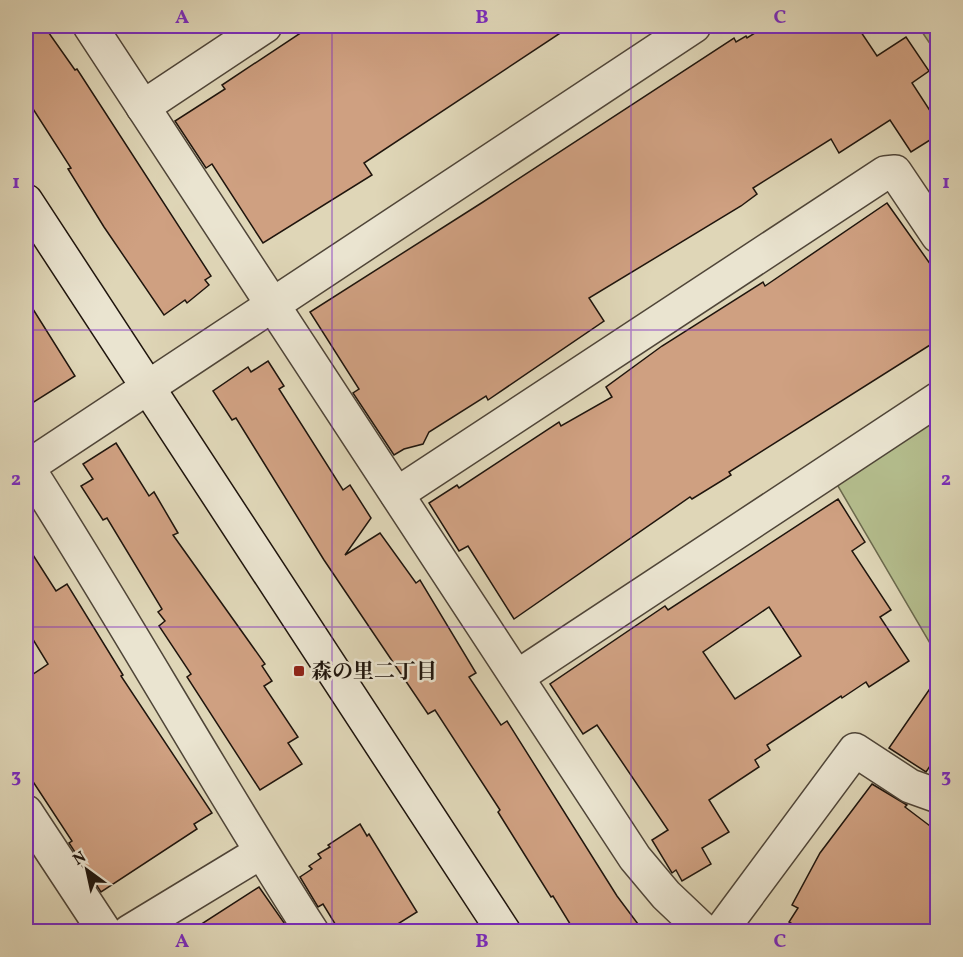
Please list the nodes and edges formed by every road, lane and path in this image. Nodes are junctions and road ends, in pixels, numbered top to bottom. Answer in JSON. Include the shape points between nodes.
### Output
{"nodes":[{"id":1,"x":90,"y":26,"type":"edge"},
{"id":2,"x":265,"y":26,"type":"edge"},
{"id":3,"x":694,"y":26,"type":"edge"},
{"id":4,"x":143,"y":106,"type":"junction"},
{"id":5,"x":26,"y":201,"type":"edge"},
{"id":6,"x":938,"y":236,"type":"edge"},
{"id":7,"x":272,"y":307,"type":"junction"},
{"id":8,"x":147,"y":389,"type":"junction"},
{"id":9,"x":938,"y":399,"type":"edge"},
{"id":10,"x":26,"y":467,"type":"edge"},
{"id":11,"x":397,"y":494,"type":"junction"},
{"id":12,"x":517,"y":677,"type":"junction"},
{"id":13,"x":938,"y":796,"type":"edge"},
{"id":14,"x":26,"y":812,"type":"edge"},
{"id":15,"x":261,"y":852,"type":"junction"},
{"id":16,"x":105,"y":932,"type":"edge"},
{"id":17,"x":129,"y":932,"type":"edge"},
{"id":18,"x":312,"y":932,"type":"edge"},
{"id":19,"x":504,"y":932,"type":"edge"},
{"id":20,"x":705,"y":932,"type":"edge"},
{"id":21,"x":720,"y":932,"type":"edge"}],
"edges":[{"from":1,"to":4,"type":"street"},
{"from":2,"to":4,"type":"street"},
{"from":3,"to":7,"type":"street"},
{"from":4,"to":7,"type":"street"},
{"from":5,"to":8,"type":"street"},
{"from":6,"to":11,"type":"street","via":[[895,172],[885,173]]},
{"from":7,"to":8,"type":"street"},
{"from":7,"to":11,"type":"street"},
{"from":8,"to":10,"type":"street"},
{"from":8,"to":19,"type":"street"},
{"from":9,"to":12,"type":"street"},
{"from":10,"to":15,"type":"street","via":[[108,594]]},
{"from":11,"to":12,"type":"street"},
{"from":12,"to":20,"type":"street","via":[[635,858]]},
{"from":13,"to":21,"type":"street","via":[[910,786],[855,750]]},
{"from":14,"to":16,"type":"street"},
{"from":15,"to":17,"type":"street"},
{"from":15,"to":18,"type":"street"}]}
